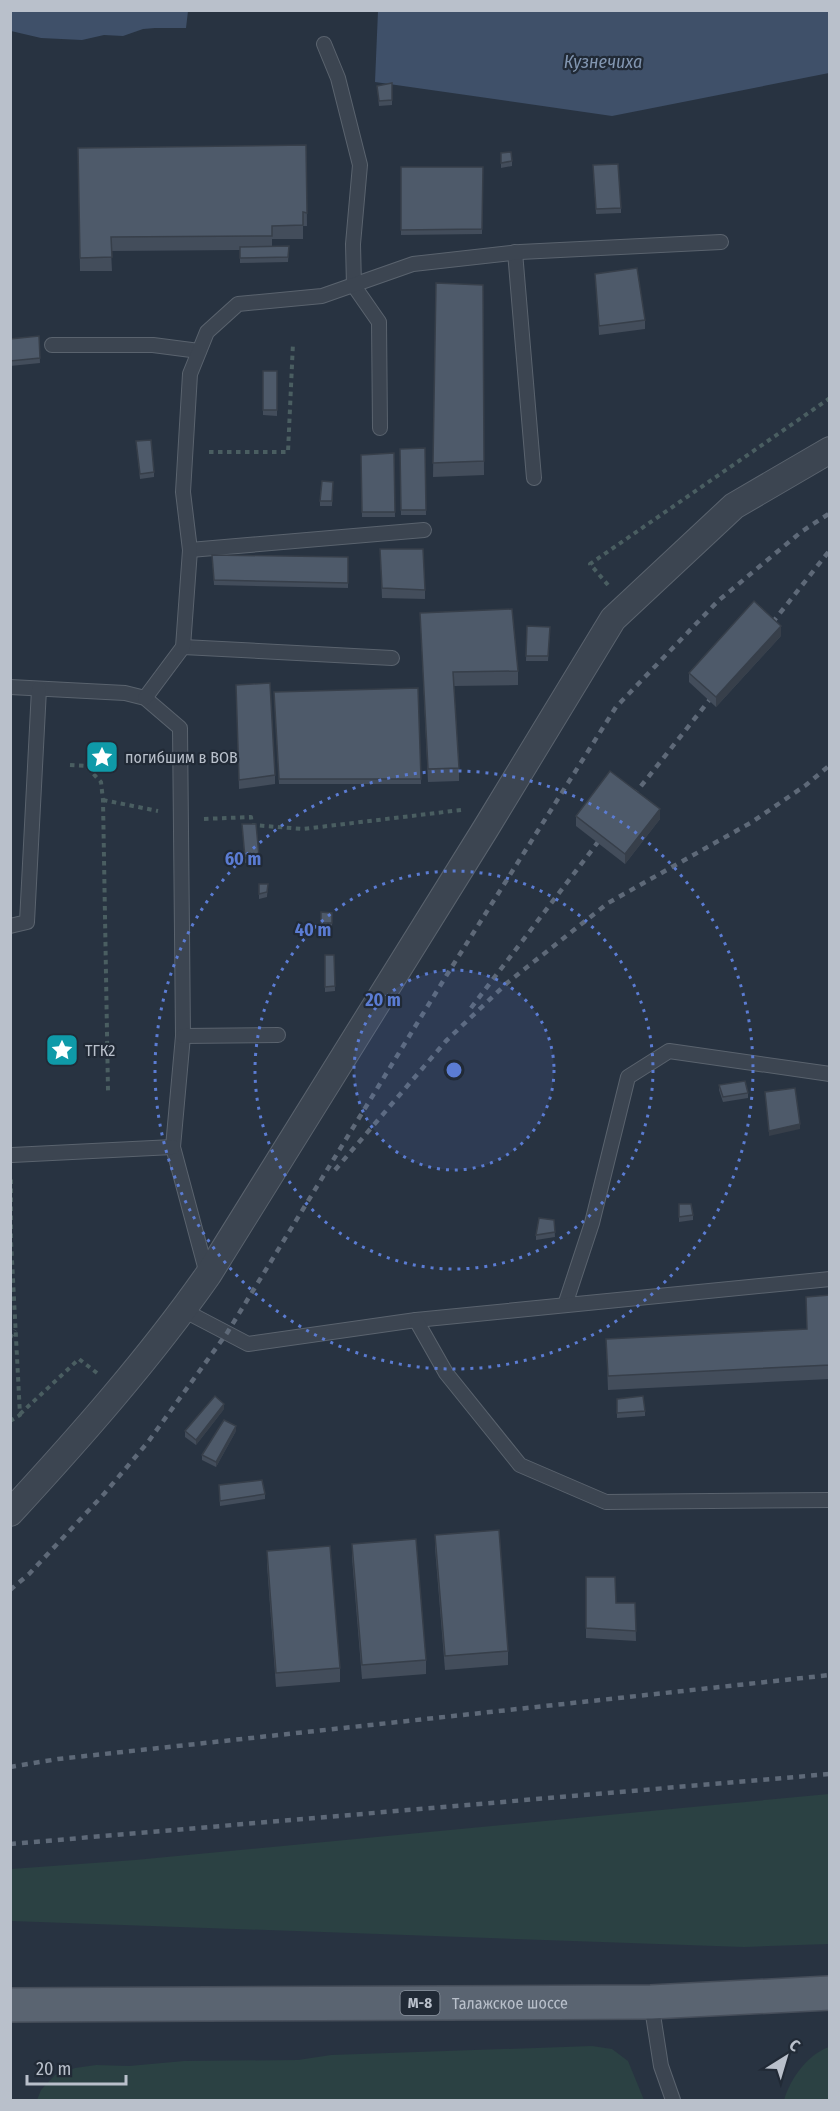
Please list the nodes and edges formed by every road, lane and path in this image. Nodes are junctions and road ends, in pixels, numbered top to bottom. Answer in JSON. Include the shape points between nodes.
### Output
{"nodes":[{"id":1,"x":324,"y":44,"type":"dead end"},
{"id":2,"x":721,"y":242,"type":"dead end"},
{"id":3,"x":515,"y":252,"type":"junction"},
{"id":4,"x":354,"y":286,"type":"junction"},
{"id":5,"x":293,"y":343,"type":"dead end"},
{"id":6,"x":52,"y":345,"type":"dead end"},
{"id":7,"x":199,"y":351,"type":"junction"},
{"id":8,"x":830,"y":398,"type":"edge"},
{"id":9,"x":380,"y":428,"type":"dead end"},
{"id":10,"x":830,"y":450,"type":"edge"},
{"id":11,"x":208,"y":452,"type":"dead end"},
{"id":12,"x":534,"y":477,"type":"dead end"},
{"id":13,"x":424,"y":530,"type":"dead end"},
{"id":14,"x":190,"y":550,"type":"junction"},
{"id":15,"x":610,"y":588,"type":"dead end"},
{"id":16,"x":183,"y":647,"type":"junction"},
{"id":17,"x":392,"y":658,"type":"dead end"},
{"id":18,"x":10,"y":687,"type":"edge"},
{"id":19,"x":39,"y":689,"type":"junction"},
{"id":20,"x":145,"y":698,"type":"junction"},
{"id":21,"x":70,"y":765,"type":"dead end"},
{"id":22,"x":103,"y":800,"type":"junction"},
{"id":23,"x":502,"y":803,"type":"junction"},
{"id":24,"x":181,"y":817,"type":"junction"},
{"id":25,"x":201,"y":819,"type":"dead end"},
{"id":26,"x":10,"y":926,"type":"edge"},
{"id":27,"x":278,"y":1035,"type":"dead end"},
{"id":28,"x":183,"y":1036,"type":"junction"},
{"id":29,"x":830,"y":1074,"type":"edge"},
{"id":30,"x":108,"y":1091,"type":"dead end"},
{"id":31,"x":173,"y":1147,"type":"junction"},
{"id":32,"x":12,"y":1155,"type":"edge"},
{"id":33,"x":207,"y":1275,"type":"junction"},
{"id":34,"x":830,"y":1279,"type":"edge"},
{"id":35,"x":565,"y":1305,"type":"junction"},
{"id":36,"x":183,"y":1310,"type":"junction"},
{"id":37,"x":416,"y":1320,"type":"junction"},
{"id":38,"x":16,"y":1329,"type":"junction"},
{"id":39,"x":10,"y":1338,"type":"edge"},
{"id":40,"x":118,"y":1390,"type":"junction"},
{"id":41,"x":20,"y":1415,"type":"junction"},
{"id":42,"x":10,"y":1421,"type":"edge"},
{"id":43,"x":830,"y":1500,"type":"edge"},
{"id":44,"x":10,"y":1513,"type":"edge"},
{"id":45,"x":830,"y":1993,"type":"edge"},
{"id":46,"x":651,"y":2002,"type":"junction"},
{"id":47,"x":10,"y":2005,"type":"edge"},
{"id":48,"x":673,"y":2100,"type":"edge"}],
"edges":[{"from":1,"to":4,"type":"lane","via":[[338,78],[360,165],[353,244]]},
{"from":2,"to":3,"type":"lane"},
{"from":3,"to":4,"type":"lane","via":[[413,264]]},
{"from":3,"to":12,"type":"lane"},
{"from":4,"to":7,"type":"lane","via":[[322,296],[238,304],[207,332]]},
{"from":4,"to":9,"type":"lane","via":[[379,322]]},
{"from":5,"to":11,"type":"path","via":[[288,452]]},
{"from":6,"to":7,"type":"lane","via":[[153,345]]},
{"from":7,"to":14,"type":"lane","via":[[190,374],[183,492]]},
{"from":8,"to":15,"type":"path","via":[[590,564]]},
{"from":10,"to":23,"type":"street","via":[[734,506],[613,619]]},
{"from":13,"to":14,"type":"lane"},
{"from":14,"to":16,"type":"lane"},
{"from":16,"to":17,"type":"lane"},
{"from":16,"to":20,"type":"lane"},
{"from":18,"to":19,"type":"lane"},
{"from":19,"to":20,"type":"lane","via":[[125,693]]},
{"from":19,"to":26,"type":"lane","via":[[27,922]]},
{"from":20,"to":24,"type":"lane","via":[[180,728]]},
{"from":21,"to":22,"type":"path","via":[[86,766],[101,782]]},
{"from":22,"to":24,"type":"path"},
{"from":22,"to":30,"type":"path"},
{"from":23,"to":25,"type":"path","via":[[484,791],[459,812],[303,829],[252,825],[251,817]]},
{"from":23,"to":33,"type":"street"},
{"from":24,"to":28,"type":"lane"},
{"from":27,"to":28,"type":"lane"},
{"from":28,"to":31,"type":"lane"},
{"from":29,"to":35,"type":"lane","via":[[669,1051],[628,1077],[592,1223]]},
{"from":31,"to":32,"type":"lane"},
{"from":31,"to":33,"type":"lane"},
{"from":32,"to":38,"type":"path"},
{"from":33,"to":36,"type":"street"},
{"from":34,"to":35,"type":"lane"},
{"from":35,"to":37,"type":"lane"},
{"from":36,"to":37,"type":"lane","via":[[248,1344]]},
{"from":36,"to":40,"type":"street"},
{"from":37,"to":43,"type":"lane","via":[[446,1373],[520,1465],[606,1502]]},
{"from":38,"to":39,"type":"path"},
{"from":38,"to":41,"type":"path"},
{"from":40,"to":41,"type":"path","via":[[78,1359]]},
{"from":40,"to":44,"type":"street"},
{"from":41,"to":42,"type":"path"},
{"from":45,"to":46,"type":"main road","name":"Талажское шоссе","number":"М-8"},
{"from":46,"to":47,"type":"main road","name":"Талажское шоссе","number":"М-8"},
{"from":46,"to":48,"type":"lane","via":[[661,2066]]}]}
